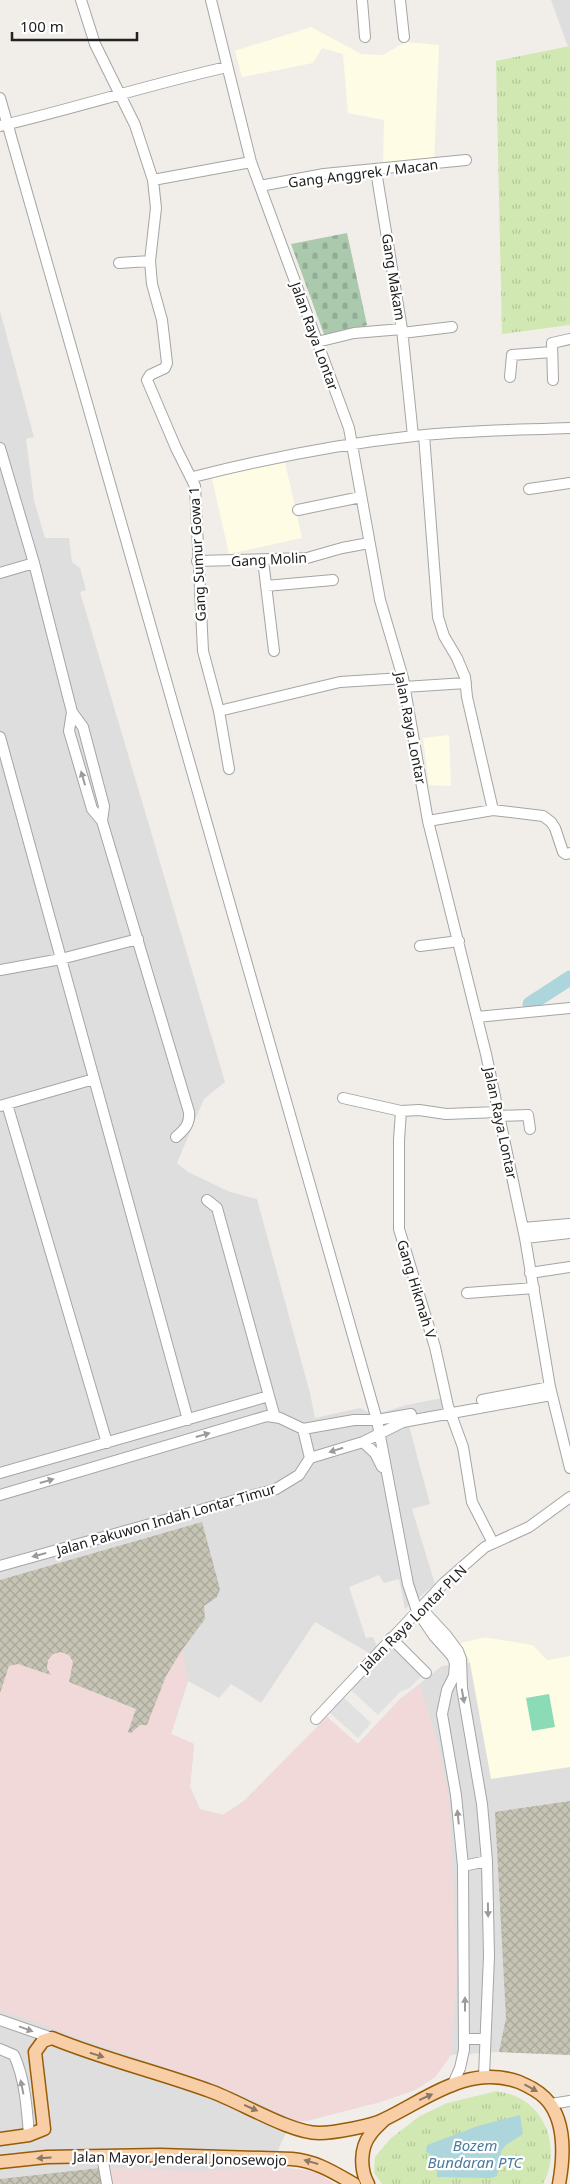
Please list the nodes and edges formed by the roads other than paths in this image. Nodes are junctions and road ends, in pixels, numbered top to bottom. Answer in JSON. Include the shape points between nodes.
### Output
{"nodes":[{"id":1,"x":81,"y":0,"type":"edge"},
{"id":2,"x":211,"y":0,"type":"edge"},
{"id":3,"x":362,"y":0,"type":"edge"},
{"id":4,"x":400,"y":0,"type":"edge"},
{"id":5,"x":365,"y":36,"type":"dead end"},
{"id":6,"x":404,"y":37,"type":"dead end"},
{"id":7,"x":227,"y":67,"type":"junction"},
{"id":8,"x":120,"y":94,"type":"junction"},
{"id":9,"x":0,"y":98,"type":"edge"},
{"id":10,"x":4,"y":125,"type":"edge"},
{"id":11,"x":466,"y":160,"type":"dead end"},
{"id":12,"x":251,"y":162,"type":"junction"},
{"id":13,"x":376,"y":170,"type":"junction"},
{"id":14,"x":153,"y":180,"type":"junction"},
{"id":15,"x":260,"y":186,"type":"junction"},
{"id":16,"x":150,"y":261,"type":"junction"},
{"id":17,"x":119,"y":263,"type":"dead end"},
{"id":18,"x":452,"y":327,"type":"dead end"},
{"id":19,"x":402,"y":331,"type":"junction"},
{"id":20,"x":570,"y":339,"type":"edge"},
{"id":21,"x":317,"y":342,"type":"junction"},
{"id":22,"x":552,"y":352,"type":"junction"},
{"id":23,"x":510,"y":378,"type":"dead end"},
{"id":24,"x":553,"y":380,"type":"dead end"},
{"id":25,"x":570,"y":428,"type":"edge"},
{"id":26,"x":424,"y":435,"type":"junction"},
{"id":27,"x":413,"y":436,"type":"junction"},
{"id":28,"x":352,"y":444,"type":"junction"},
{"id":29,"x":0,"y":448,"type":"edge"},
{"id":30,"x":193,"y":477,"type":"junction"},
{"id":31,"x":570,"y":483,"type":"edge"},
{"id":32,"x":529,"y":489,"type":"dead end"},
{"id":33,"x":360,"y":497,"type":"junction"},
{"id":34,"x":298,"y":510,"type":"dead end"},
{"id":35,"x":369,"y":543,"type":"junction"},
{"id":36,"x":263,"y":560,"type":"junction"},
{"id":37,"x":198,"y":561,"type":"junction"},
{"id":38,"x":34,"y":563,"type":"junction"},
{"id":39,"x":0,"y":572,"type":"edge"},
{"id":40,"x":333,"y":580,"type":"dead end"},
{"id":41,"x":266,"y":586,"type":"junction"},
{"id":42,"x":274,"y":651,"type":"dead end"},
{"id":43,"x":404,"y":682,"type":"junction"},
{"id":44,"x":466,"y":683,"type":"junction"},
{"id":45,"x":219,"y":711,"type":"junction"},
{"id":46,"x":0,"y":737,"type":"edge"},
{"id":47,"x":229,"y":769,"type":"dead end"},
{"id":48,"x":493,"y":810,"type":"junction"},
{"id":49,"x":428,"y":821,"type":"junction"},
{"id":50,"x":570,"y":853,"type":"edge"},
{"id":51,"x":138,"y":939,"type":"junction"},
{"id":52,"x":458,"y":941,"type":"junction"},
{"id":53,"x":420,"y":946,"type":"dead end"},
{"id":54,"x":61,"y":959,"type":"junction"},
{"id":55,"x":0,"y":970,"type":"edge"},
{"id":56,"x":570,"y":1008,"type":"edge"},
{"id":57,"x":477,"y":1017,"type":"junction"},
{"id":58,"x":94,"y":1079,"type":"junction"},
{"id":59,"x":343,"y":1098,"type":"dead end"},
{"id":60,"x":4,"y":1105,"type":"edge"},
{"id":61,"x":401,"y":1111,"type":"junction"},
{"id":62,"x":498,"y":1114,"type":"junction"},
{"id":63,"x":530,"y":1129,"type":"dead end"},
{"id":64,"x":176,"y":1137,"type":"dead end"},
{"id":65,"x":207,"y":1200,"type":"dead end"},
{"id":66,"x":570,"y":1228,"type":"edge"},
{"id":67,"x":524,"y":1233,"type":"junction"},
{"id":68,"x":570,"y":1267,"type":"edge"},
{"id":69,"x":534,"y":1272,"type":"junction"},
{"id":70,"x":534,"y":1288,"type":"junction"},
{"id":71,"x":467,"y":1294,"type":"dead end"},
{"id":72,"x":550,"y":1391,"type":"junction"},
{"id":73,"x":269,"y":1396,"type":"junction"},
{"id":74,"x":449,"y":1409,"type":"junction"},
{"id":75,"x":268,"y":1416,"type":"junction"},
{"id":76,"x":188,"y":1420,"type":"junction"},
{"id":77,"x":377,"y":1420,"type":"junction"},
{"id":78,"x":304,"y":1429,"type":"junction"},
{"id":79,"x":379,"y":1434,"type":"junction"},
{"id":80,"x":363,"y":1442,"type":"junction"},
{"id":81,"x":107,"y":1443,"type":"junction"},
{"id":82,"x":310,"y":1458,"type":"junction"},
{"id":83,"x":570,"y":1468,"type":"edge"},
{"id":84,"x":0,"y":1474,"type":"edge"},
{"id":85,"x":386,"y":1474,"type":"junction"},
{"id":86,"x":0,"y":1495,"type":"edge"},
{"id":87,"x":570,"y":1497,"type":"edge"},
{"id":88,"x":493,"y":1544,"type":"junction"},
{"id":89,"x":0,"y":1566,"type":"edge"},
{"id":90,"x":417,"y":1607,"type":"junction"},
{"id":91,"x":391,"y":1638,"type":"junction"},
{"id":92,"x":426,"y":1673,"type":"dead end"},
{"id":93,"x":316,"y":1720,"type":"dead end"},
{"id":94,"x":487,"y":1861,"type":"junction"},
{"id":95,"x":463,"y":1866,"type":"junction"},
{"id":96,"x":0,"y":2020,"type":"edge"},
{"id":97,"x":52,"y":2038,"type":"junction"},
{"id":98,"x":464,"y":2039,"type":"junction"},
{"id":99,"x":485,"y":2039,"type":"junction"},
{"id":100,"x":0,"y":2049,"type":"edge"},
{"id":101,"x":484,"y":2076,"type":"junction"},
{"id":102,"x":452,"y":2086,"type":"junction"},
{"id":103,"x":570,"y":2101,"type":"edge"},
{"id":104,"x":551,"y":2104,"type":"junction"},
{"id":105,"x":384,"y":2120,"type":"junction"},
{"id":106,"x":29,"y":2135,"type":"junction"},
{"id":107,"x":15,"y":2137,"type":"junction"},
{"id":108,"x":0,"y":2139,"type":"edge"},
{"id":109,"x":102,"y":2156,"type":"junction"},
{"id":110,"x":18,"y":2159,"type":"junction"},
{"id":111,"x":0,"y":2162,"type":"edge"},
{"id":112,"x":107,"y":2184,"type":"edge"},
{"id":113,"x":354,"y":2184,"type":"edge"},
{"id":114,"x":368,"y":2184,"type":"edge"},
{"id":115,"x":559,"y":2184,"type":"edge"}],
"edges":[{"from":1,"to":8,"type":"street","name":"Gang Sumur Gowa 1","via":[[95,44]]},
{"from":2,"to":7,"type":"street","name":"Jalan Raya Lontar"},
{"from":3,"to":5,"type":"street"},
{"from":4,"to":6,"type":"street"},
{"from":7,"to":8,"type":"street"},
{"from":7,"to":12,"type":"street","name":"Jalan Raya Lontar"},
{"from":8,"to":10,"type":"street"},
{"from":8,"to":14,"type":"street","name":"Gang Sumur Gowa 1","via":[[135,125]]},
{"from":9,"to":10,"type":"street"},
{"from":10,"to":77,"type":"street"},
{"from":11,"to":13,"type":"street","name":"Gang Anggrek / Macan"},
{"from":12,"to":14,"type":"street"},
{"from":12,"to":15,"type":"street","name":"Jalan Raya Lontar"},
{"from":13,"to":15,"type":"street","name":"Gang Anggrek / Macan","via":[[324,174]]},
{"from":13,"to":19,"type":"street","name":"Gang Makam"},
{"from":14,"to":16,"type":"street","name":"Gang Sumur Gowa 1","via":[[156,208]]},
{"from":15,"to":21,"type":"street","name":"Jalan Raya Lontar"},
{"from":16,"to":17,"type":"street"},
{"from":16,"to":30,"type":"street","name":"Gang Sumur Gowa 1","via":[[167,363],[165,368],[148,377],[148,384],[176,448]]},
{"from":18,"to":19,"type":"street"},
{"from":19,"to":21,"type":"street","name":"Gang Makam","via":[[361,332]]},
{"from":19,"to":27,"type":"street"},
{"from":20,"to":22,"type":"street","via":[[552,341]]},
{"from":21,"to":28,"type":"street","name":"Jalan Raya Lontar","via":[[345,415]]},
{"from":22,"to":23,"type":"street","via":[[512,355]]},
{"from":22,"to":24,"type":"street"},
{"from":25,"to":26,"type":"street"},
{"from":26,"to":27,"type":"street"},
{"from":26,"to":44,"type":"street","via":[[438,617]]},
{"from":27,"to":28,"type":"street"},
{"from":28,"to":30,"type":"street"},
{"from":28,"to":33,"type":"street","name":"Jalan Raya Lontar"},
{"from":29,"to":38,"type":"street"},
{"from":30,"to":37,"type":"street","name":"Gang Sumur Gowa 1"},
{"from":31,"to":32,"type":"street"},
{"from":33,"to":34,"type":"street"},
{"from":33,"to":35,"type":"street","name":"Jalan Raya Lontar"},
{"from":35,"to":36,"type":"street","name":"Gang Molin","via":[[307,558]]},
{"from":35,"to":43,"type":"street","name":"Jalan Raya Lontar","via":[[380,600]]},
{"from":36,"to":37,"type":"street","name":"Gang Molin"},
{"from":36,"to":41,"type":"street"},
{"from":37,"to":45,"type":"street","name":"Gang Sumur Gowa 1","via":[[203,651]]},
{"from":38,"to":39,"type":"street"},
{"from":38,"to":51,"type":"street","via":[[72,712],[83,727],[104,806],[102,821]]},
{"from":40,"to":41,"type":"street"},
{"from":41,"to":42,"type":"street"},
{"from":43,"to":44,"type":"street"},
{"from":43,"to":45,"type":"street","via":[[340,682]]},
{"from":43,"to":49,"type":"street","name":"Jalan Raya Lontar"},
{"from":44,"to":48,"type":"street"},
{"from":45,"to":47,"type":"street","name":"Gang Sumur Gowa 1"},
{"from":46,"to":54,"type":"street"},
{"from":48,"to":49,"type":"street"},
{"from":48,"to":50,"type":"street","via":[[546,818],[555,828],[563,852]]},
{"from":49,"to":52,"type":"street","name":"Jalan Raya Lontar"},
{"from":51,"to":54,"type":"street"},
{"from":51,"to":64,"type":"street","via":[[189,1112],[190,1122]]},
{"from":52,"to":53,"type":"street"},
{"from":52,"to":57,"type":"street","name":"Jalan Raya Lontar"},
{"from":54,"to":55,"type":"street"},
{"from":54,"to":58,"type":"street"},
{"from":56,"to":57,"type":"street"},
{"from":57,"to":62,"type":"street","name":"Jalan Raya Lontar"},
{"from":58,"to":60,"type":"street"},
{"from":58,"to":76,"type":"street"},
{"from":59,"to":61,"type":"street"},
{"from":60,"to":81,"type":"street"},
{"from":61,"to":62,"type":"street"},
{"from":61,"to":74,"type":"street","name":"Gang Hikmah V","via":[[399,1229],[435,1346]]},
{"from":62,"to":63,"type":"street","via":[[528,1115]]},
{"from":62,"to":67,"type":"street","name":"Jalan Raya Lontar"},
{"from":65,"to":73,"type":"street","via":[[217,1208]]},
{"from":66,"to":67,"type":"street"},
{"from":67,"to":69,"type":"street","name":"Jalan Raya Lontar"},
{"from":68,"to":69,"type":"street"},
{"from":69,"to":70,"type":"street","name":"Jalan Raya Lontar"},
{"from":70,"to":71,"type":"street"},
{"from":70,"to":72,"type":"street","name":"Jalan Raya Lontar"},
{"from":72,"to":74,"type":"street"},
{"from":72,"to":83,"type":"street","name":"Jalan Raya Lontar"},
{"from":73,"to":75,"type":"street","via":[[274,1414]]},
{"from":73,"to":76,"type":"street"},
{"from":74,"to":77,"type":"street"},
{"from":74,"to":79,"type":"street","via":[[403,1422]]},
{"from":74,"to":88,"type":"street","name":"Gang Hikmah V","via":[[463,1447],[472,1502]]},
{"from":75,"to":78,"type":"street"},
{"from":86,"to":75,"type":"street","one_way":true},
{"from":76,"to":81,"type":"street"},
{"from":77,"to":78,"type":"street","via":[[354,1420]]},
{"from":77,"to":79,"type":"street"},
{"from":78,"to":82,"type":"street"},
{"from":79,"to":80,"type":"street"},
{"from":79,"to":85,"type":"street"},
{"from":80,"to":82,"type":"street","one_way":true},
{"from":80,"to":85,"type":"street","via":[[375,1453]]},
{"from":81,"to":84,"type":"street"},
{"from":82,"to":89,"type":"street","name":"Jalan Pakuwon Indah Lontar Timur","one_way":true,"via":[[299,1475],[276,1489]]},
{"from":85,"to":90,"type":"street","via":[[408,1584]]},
{"from":87,"to":88,"type":"street","name":"Jalan Raya Lontar PLN","via":[[529,1527]]},
{"from":88,"to":90,"type":"street","name":"Jalan Raya Lontar PLN","via":[[478,1553]]},
{"from":90,"to":91,"type":"street","name":"Jalan Raya Lontar PLN"},
{"from":90,"to":94,"type":"street","one_way":true,"via":[[446,1635],[461,1659],[462,1688],[482,1804]]},
{"from":95,"to":90,"type":"street","one_way":true,"via":[[456,1796],[442,1714],[455,1663]]},
{"from":91,"to":92,"type":"street"},
{"from":91,"to":93,"type":"street","name":"Jalan Raya Lontar PLN"},
{"from":94,"to":95,"type":"street"},
{"from":94,"to":99,"type":"street","one_way":true,"via":[[489,1956]]},
{"from":98,"to":95,"type":"street","one_way":true},
{"from":96,"to":97,"type":"street","one_way":true},
{"from":97,"to":105,"type":"main road","one_way":true,"via":[[210,2091],[301,2130],[319,2133]]},
{"from":97,"to":106,"type":"main road","via":[[43,2041],[35,2052],[44,2129]]},
{"from":98,"to":99,"type":"street"},
{"from":98,"to":102,"type":"street","via":[[460,2068]]},
{"from":99,"to":101,"type":"street"},
{"from":106,"to":100,"type":"street","one_way":true,"via":[[18,2063],[14,2055]]},
{"from":101,"to":102,"type":"main road"},
{"from":101,"to":104,"type":"main road","one_way":true,"via":[[526,2085]]},
{"from":105,"to":102,"type":"main road","one_way":true},
{"from":103,"to":104,"type":"street"},
{"from":104,"to":115,"type":"main road","via":[[562,2138]]},
{"from":105,"to":114,"type":"main road","via":[[369,2135],[362,2155]]},
{"from":106,"to":107,"type":"main road"},
{"from":107,"to":108,"type":"main road"},
{"from":107,"to":110,"type":"main road","via":[[19,2146]]},
{"from":109,"to":110,"type":"main road","name":"Jalan Mayor Jenderal Jonosewojo","one_way":true},
{"from":109,"to":112,"type":"street"},
{"from":113,"to":109,"type":"main road","name":"Jalan Mayor Jenderal Jonosewojo","one_way":true,"via":[[308,2160]]},
{"from":110,"to":111,"type":"main road","name":"Jalan Mayor Jenderal Jonosewojo"}]}
